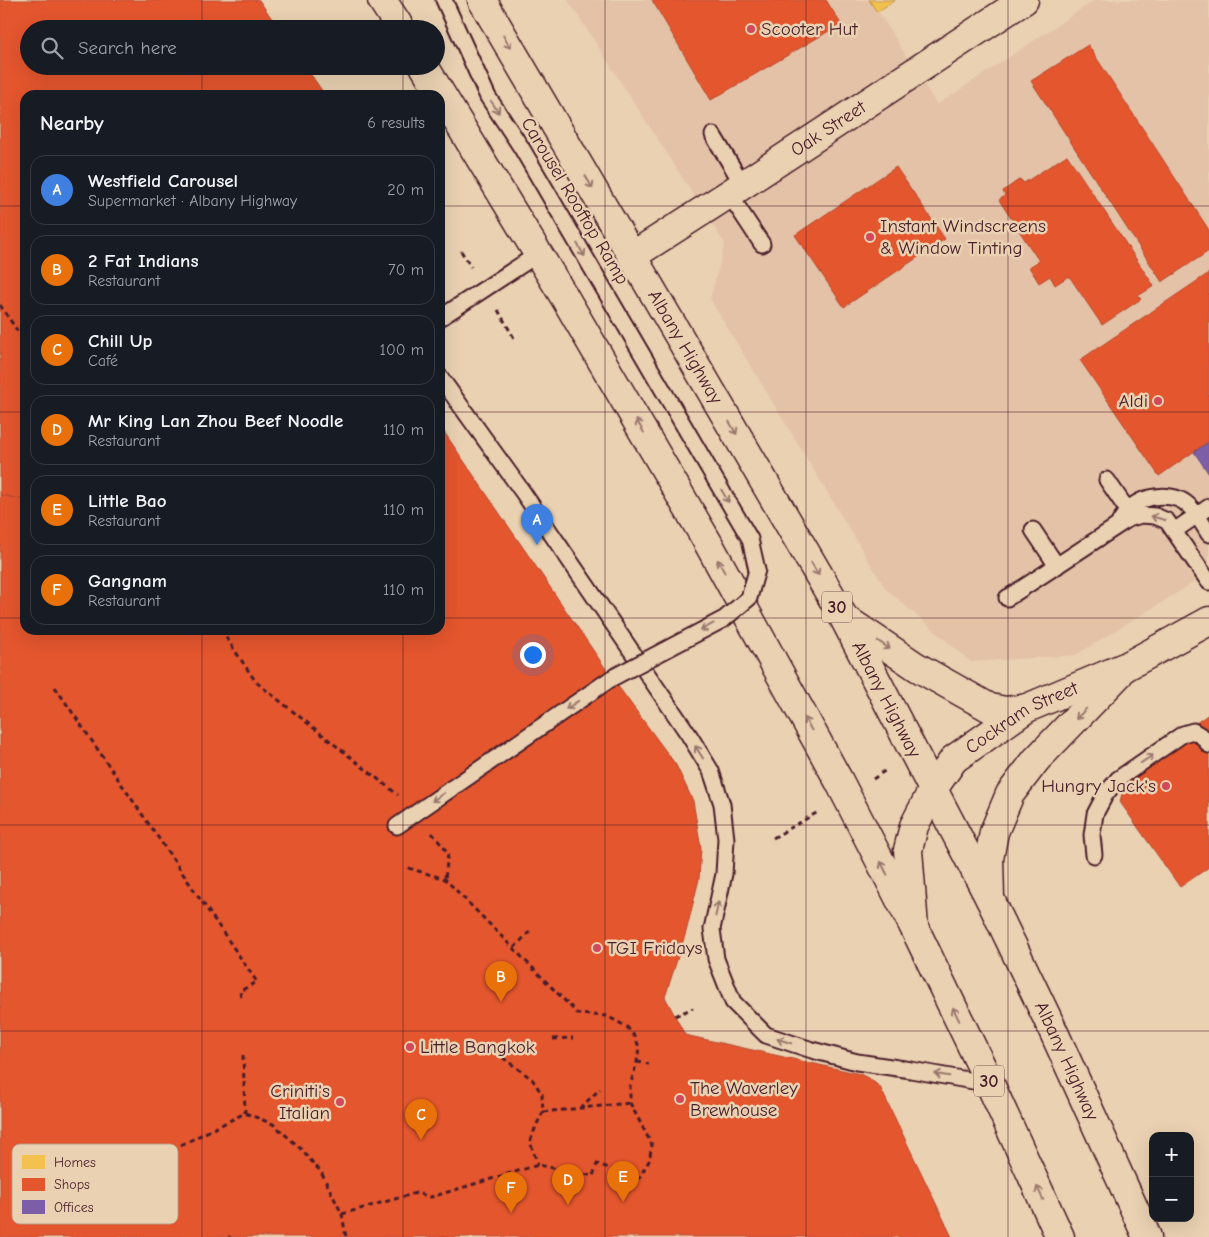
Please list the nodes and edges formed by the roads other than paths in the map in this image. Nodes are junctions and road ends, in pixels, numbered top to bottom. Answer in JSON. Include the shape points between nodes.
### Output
{"nodes":[{"id":1,"x":382,"y":0,"type":"edge"},
{"id":2,"x":444,"y":0,"type":"edge"},
{"id":3,"x":482,"y":0,"type":"edge"},
{"id":4,"x":1024,"y":0,"type":"edge"},
{"id":5,"x":395,"y":20,"type":"edge"},
{"id":6,"x":429,"y":75,"type":"edge"},
{"id":7,"x":439,"y":90,"type":"edge"},
{"id":8,"x":445,"y":101,"type":"edge"},
{"id":9,"x":713,"y":135,"type":"dead end"},
{"id":10,"x":736,"y":189,"type":"junction"},
{"id":11,"x":762,"y":244,"type":"dead end"},
{"id":12,"x":538,"y":254,"type":"junction"},
{"id":13,"x":632,"y":256,"type":"junction"},
{"id":14,"x":445,"y":315,"type":"edge"},
{"id":15,"x":445,"y":384,"type":"edge"},
{"id":16,"x":1107,"y":480,"type":"dead end"},
{"id":17,"x":1203,"y":512,"type":"edge"},
{"id":18,"x":1130,"y":514,"type":"junction"},
{"id":19,"x":1033,"y":530,"type":"dead end"},
{"id":20,"x":1174,"y":531,"type":"junction"},
{"id":21,"x":1209,"y":534,"type":"edge"},
{"id":22,"x":1057,"y":566,"type":"junction"},
{"id":23,"x":1209,"y":582,"type":"edge"},
{"id":24,"x":1007,"y":598,"type":"dead end"},
{"id":25,"x":844,"y":618,"type":"junction"},
{"id":26,"x":1209,"y":621,"type":"edge"},
{"id":27,"x":1127,"y":666,"type":"junction"},
{"id":28,"x":1027,"y":708,"type":"junction"},
{"id":29,"x":1209,"y":745,"type":"edge"},
{"id":30,"x":933,"y":789,"type":"junction"},
{"id":31,"x":397,"y":826,"type":"dead end"},
{"id":32,"x":1094,"y":855,"type":"dead end"},
{"id":33,"x":990,"y":899,"type":"junction"},
{"id":34,"x":914,"y":927,"type":"junction"},
{"id":35,"x":990,"y":1084,"type":"junction"},
{"id":36,"x":1060,"y":1237,"type":"edge"},
{"id":37,"x":1147,"y":1237,"type":"edge"}],
"edges":[{"from":1,"to":5,"type":"main road"},
{"from":2,"to":31,"type":"lane","name":"Carousel Rooftop Ramp","one_way":true,"bridge":true,"via":[[488,97],[521,147],[750,539],[757,570],[749,598],[724,619],[612,678]]},
{"from":3,"to":13,"type":"main road","name":"Albany Highway","number":"30","one_way":true},
{"from":4,"to":10,"type":"main road","name":"Oak Street"},
{"from":6,"to":7,"type":"main road","number":"30"},
{"from":8,"to":12,"type":"main road","number":"30"},
{"from":9,"to":10,"type":"lane"},
{"from":10,"to":11,"type":"lane"},
{"from":10,"to":13,"type":"main road","name":"Oak Street"},
{"from":12,"to":14,"type":"lane"},
{"from":34,"to":12,"type":"main road","number":"30","one_way":true,"via":[[843,788],[712,549]]},
{"from":13,"to":25,"type":"main road","name":"Albany Highway","number":"30","one_way":true},
{"from":35,"to":15,"type":"lane","one_way":true,"via":[[857,1062],[812,1050],[766,1035],[733,1002],[716,959],[712,929],[724,874],[726,839],[722,804],[711,771],[522,490]]},
{"from":16,"to":18,"type":"lane"},
{"from":17,"to":18,"type":"lane","via":[[1176,499],[1161,496],[1146,499],[1132,507]]},
{"from":17,"to":20,"type":"lane"},
{"from":17,"to":21,"type":"lane"},
{"from":20,"to":18,"type":"lane","one_way":true,"via":[[1167,521],[1155,516]]},
{"from":18,"to":22,"type":"lane"},
{"from":19,"to":22,"type":"lane"},
{"from":20,"to":23,"type":"lane"},
{"from":22,"to":24,"type":"lane"},
{"from":25,"to":28,"type":"main road","one_way":true,"via":[[917,667],[990,708]]},
{"from":25,"to":30,"type":"main road","name":"Albany Highway","number":"30"},
{"from":26,"to":27,"type":"main road","name":"Cockram Street"},
{"from":27,"to":28,"type":"main road","name":"Cockram Street"},
{"from":27,"to":33,"type":"main road","name":"Cockram Street","one_way":true,"via":[[1036,760],[1010,794],[994,832],[989,859]]},
{"from":28,"to":30,"type":"main road","name":"Cockram Street","via":[[954,759]]},
{"from":32,"to":29,"type":"lane","one_way":true,"via":[[1095,814],[1118,779],[1183,734],[1193,731]]},
{"from":30,"to":33,"type":"main road","name":"Albany Highway","number":"30"},
{"from":30,"to":34,"type":"main road","name":"Cockram Street","via":[[914,826],[908,850]]},
{"from":33,"to":37,"type":"main road","name":"Albany Highway","number":"30"},
{"from":35,"to":34,"type":"main road","number":"30","one_way":true},
{"from":36,"to":35,"type":"main road","number":"30","one_way":true}]}
